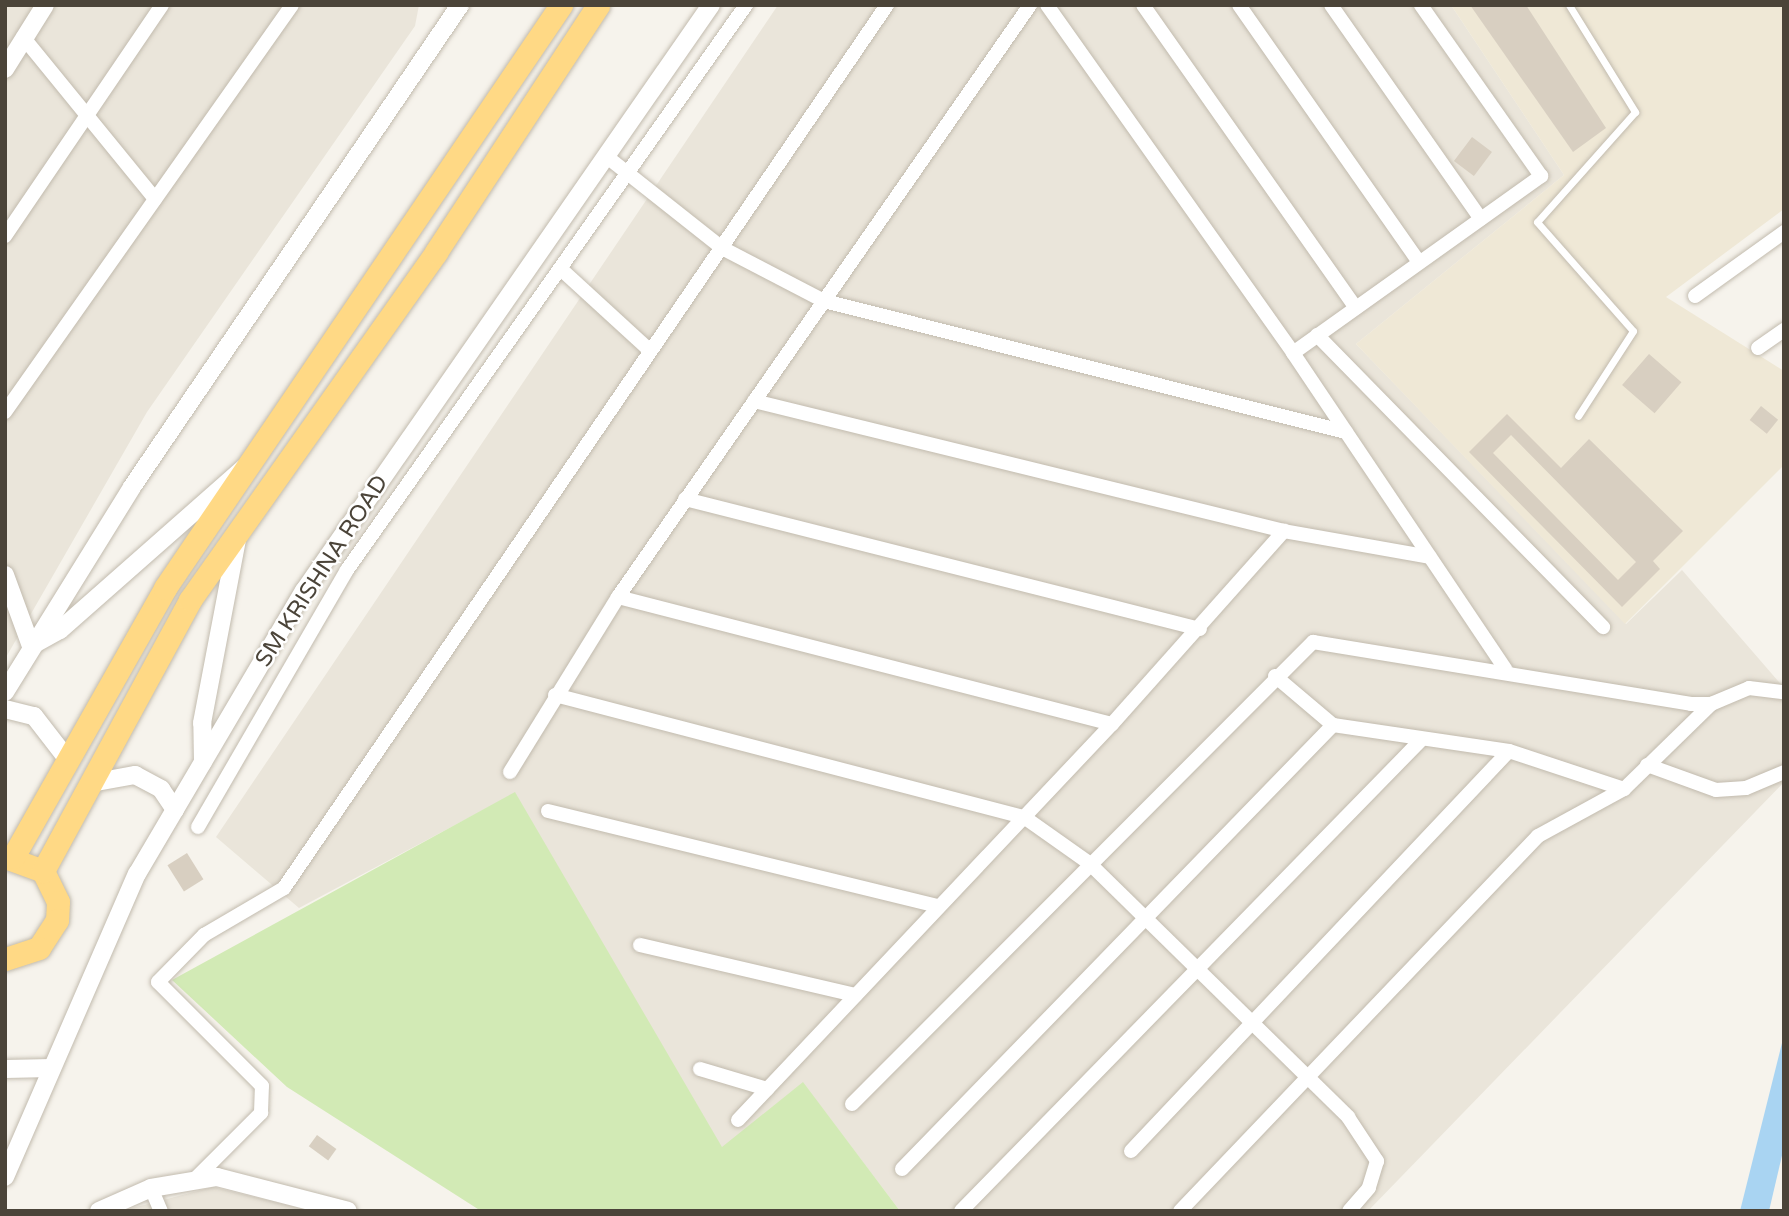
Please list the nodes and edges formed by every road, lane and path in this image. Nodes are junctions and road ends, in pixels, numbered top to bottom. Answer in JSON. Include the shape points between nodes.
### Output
{"nodes":[{"id":1,"x":44,"y":5,"type":"edge"},
{"id":2,"x":162,"y":5,"type":"edge"},
{"id":3,"x":292,"y":5,"type":"edge"},
{"id":4,"x":460,"y":5,"type":"edge"},
{"id":5,"x":561,"y":5,"type":"edge"},
{"id":6,"x":598,"y":5,"type":"edge"},
{"id":7,"x":711,"y":5,"type":"edge"},
{"id":8,"x":746,"y":5,"type":"edge"},
{"id":9,"x":887,"y":5,"type":"edge"},
{"id":10,"x":1030,"y":5,"type":"edge"},
{"id":11,"x":1047,"y":5,"type":"edge"},
{"id":12,"x":1143,"y":5,"type":"edge"},
{"id":13,"x":1239,"y":5,"type":"edge"},
{"id":14,"x":1331,"y":5,"type":"edge"},
{"id":15,"x":1421,"y":5,"type":"edge"},
{"id":16,"x":1569,"y":5,"type":"edge"},
{"id":17,"x":23,"y":37,"type":"junction"},
{"id":18,"x":5,"y":69,"type":"edge"},
{"id":19,"x":87,"y":116,"type":"junction"},
{"id":20,"x":606,"y":156,"type":"junction"},
{"id":21,"x":629,"y":174,"type":"junction"},
{"id":22,"x":155,"y":199,"type":"junction"},
{"id":23,"x":1481,"y":219,"type":"junction"},
{"id":24,"x":1784,"y":232,"type":"edge"},
{"id":25,"x":5,"y":236,"type":"edge"},
{"id":26,"x":722,"y":248,"type":"junction"},
{"id":27,"x":1419,"y":262,"type":"junction"},
{"id":28,"x":563,"y":271,"type":"junction"},
{"id":29,"x":1695,"y":296,"type":"dead end"},
{"id":30,"x":824,"y":301,"type":"junction"},
{"id":31,"x":1356,"y":308,"type":"junction"},
{"id":32,"x":1784,"y":330,"type":"edge"},
{"id":33,"x":1317,"y":335,"type":"junction"},
{"id":34,"x":1758,"y":348,"type":"dead end"},
{"id":35,"x":648,"y":349,"type":"junction"},
{"id":36,"x":1293,"y":353,"type":"junction"},
{"id":37,"x":754,"y":401,"type":"junction"},
{"id":38,"x":5,"y":412,"type":"edge"},
{"id":39,"x":1578,"y":416,"type":"dead end"},
{"id":40,"x":1346,"y":432,"type":"junction"},
{"id":41,"x":254,"y":462,"type":"junction"},
{"id":42,"x":685,"y":499,"type":"junction"},
{"id":43,"x":239,"y":531,"type":"junction"},
{"id":44,"x":1284,"y":531,"type":"junction"},
{"id":45,"x":1430,"y":557,"type":"junction"},
{"id":46,"x":5,"y":575,"type":"edge"},
{"id":47,"x":618,"y":597,"type":"junction"},
{"id":48,"x":1602,"y":627,"type":"dead end"},
{"id":49,"x":1200,"y":629,"type":"junction"},
{"id":50,"x":31,"y":646,"type":"junction"},
{"id":51,"x":1505,"y":668,"type":"junction"},
{"id":52,"x":1275,"y":676,"type":"junction"},
{"id":53,"x":5,"y":692,"type":"edge"},
{"id":54,"x":1784,"y":692,"type":"edge"},
{"id":55,"x":555,"y":695,"type":"junction"},
{"id":56,"x":1711,"y":705,"type":"junction"},
{"id":57,"x":5,"y":709,"type":"edge"},
{"id":58,"x":1112,"y":724,"type":"junction"},
{"id":59,"x":1333,"y":725,"type":"junction"},
{"id":60,"x":1420,"y":740,"type":"junction"},
{"id":61,"x":1510,"y":751,"type":"junction"},
{"id":62,"x":68,"y":760,"type":"junction"},
{"id":63,"x":203,"y":762,"type":"junction"},
{"id":64,"x":1647,"y":765,"type":"junction"},
{"id":65,"x":510,"y":772,"type":"dead end"},
{"id":66,"x":1784,"y":772,"type":"edge"},
{"id":67,"x":91,"y":783,"type":"junction"},
{"id":68,"x":1623,"y":789,"type":"junction"},
{"id":69,"x":175,"y":810,"type":"junction"},
{"id":70,"x":548,"y":811,"type":"dead end"},
{"id":71,"x":1024,"y":817,"type":"junction"},
{"id":72,"x":198,"y":827,"type":"dead end"},
{"id":73,"x":9,"y":857,"type":"edge"},
{"id":74,"x":1089,"y":863,"type":"junction"},
{"id":75,"x":43,"y":871,"type":"junction"},
{"id":76,"x":939,"y":906,"type":"junction"},
{"id":77,"x":1144,"y":916,"type":"junction"},
{"id":78,"x":640,"y":945,"type":"dead end"},
{"id":79,"x":6,"y":960,"type":"edge"},
{"id":80,"x":1200,"y":972,"type":"junction"},
{"id":81,"x":855,"y":995,"type":"junction"},
{"id":82,"x":1254,"y":1025,"type":"junction"},
{"id":83,"x":52,"y":1068,"type":"junction"},
{"id":84,"x":5,"y":1069,"type":"edge"},
{"id":85,"x":700,"y":1069,"type":"dead end"},
{"id":86,"x":1308,"y":1079,"type":"junction"},
{"id":87,"x":767,"y":1089,"type":"junction"},
{"id":88,"x":852,"y":1104,"type":"dead end"},
{"id":89,"x":738,"y":1120,"type":"dead end"},
{"id":90,"x":28,"y":1127,"type":"junction"},
{"id":91,"x":5,"y":1147,"type":"edge"},
{"id":92,"x":1131,"y":1151,"type":"dead end"},
{"id":93,"x":902,"y":1169,"type":"dead end"},
{"id":94,"x":5,"y":1177,"type":"edge"},
{"id":95,"x":197,"y":1177,"type":"dead end"},
{"id":96,"x":151,"y":1188,"type":"junction"},
{"id":97,"x":99,"y":1211,"type":"edge"},
{"id":98,"x":162,"y":1211,"type":"edge"},
{"id":99,"x":348,"y":1211,"type":"edge"},
{"id":100,"x":961,"y":1211,"type":"edge"},
{"id":101,"x":1180,"y":1211,"type":"edge"},
{"id":102,"x":1349,"y":1211,"type":"edge"}],
"edges":[{"from":1,"to":17,"type":"street"},
{"from":2,"to":19,"type":"street"},
{"from":3,"to":22,"type":"street"},
{"from":4,"to":50,"type":"street","via":[[132,487]]},
{"from":5,"to":41,"type":"highway"},
{"from":6,"to":43,"type":"highway","via":[[436,252]]},
{"from":7,"to":20,"type":"street","name":"SM KRISHNA ROAD"},
{"from":8,"to":21,"type":"street"},
{"from":9,"to":26,"type":"street"},
{"from":10,"to":30,"type":"street"},
{"from":11,"to":36,"type":"street"},
{"from":12,"to":31,"type":"street"},
{"from":13,"to":27,"type":"street"},
{"from":14,"to":23,"type":"street"},
{"from":15,"to":23,"type":"street","via":[[1541,176]]},
{"from":16,"to":39,"type":"lane","via":[[1635,112],[1537,222],[1633,331]]},
{"from":17,"to":18,"type":"street"},
{"from":17,"to":19,"type":"street"},
{"from":19,"to":22,"type":"street"},
{"from":19,"to":25,"type":"street"},
{"from":20,"to":21,"type":"street"},
{"from":20,"to":63,"type":"street","name":"SM KRISHNA ROAD","via":[[304,591]]},
{"from":21,"to":26,"type":"street"},
{"from":21,"to":28,"type":"street"},
{"from":22,"to":38,"type":"street"},
{"from":23,"to":27,"type":"street"},
{"from":24,"to":29,"type":"street"},
{"from":26,"to":30,"type":"street"},
{"from":26,"to":35,"type":"street"},
{"from":27,"to":31,"type":"street"},
{"from":28,"to":35,"type":"street"},
{"from":28,"to":72,"type":"street","via":[[347,570]]},
{"from":30,"to":37,"type":"street"},
{"from":30,"to":40,"type":"street"},
{"from":31,"to":33,"type":"street"},
{"from":32,"to":34,"type":"street"},
{"from":33,"to":36,"type":"street"},
{"from":33,"to":48,"type":"street"},
{"from":35,"to":95,"type":"street","via":[[284,888],[204,935],[158,982],[262,1086],[261,1113]]},
{"from":36,"to":40,"type":"street"},
{"from":37,"to":42,"type":"street"},
{"from":37,"to":44,"type":"street"},
{"from":40,"to":45,"type":"street"},
{"from":41,"to":50,"type":"street","via":[[222,481],[60,630]]},
{"from":41,"to":62,"type":"highway","via":[[165,588]]},
{"from":42,"to":47,"type":"street"},
{"from":42,"to":49,"type":"street"},
{"from":43,"to":63,"type":"street","via":[[202,723]]},
{"from":43,"to":67,"type":"highway","via":[[190,600]]},
{"from":44,"to":45,"type":"street"},
{"from":44,"to":49,"type":"street"},
{"from":45,"to":51,"type":"street"},
{"from":46,"to":50,"type":"street"},
{"from":47,"to":55,"type":"street"},
{"from":47,"to":58,"type":"street"},
{"from":49,"to":58,"type":"street"},
{"from":50,"to":53,"type":"street"},
{"from":51,"to":52,"type":"street","via":[[1313,642]]},
{"from":51,"to":56,"type":"street"},
{"from":52,"to":59,"type":"street"},
{"from":52,"to":74,"type":"street"},
{"from":54,"to":56,"type":"street","via":[[1749,688]]},
{"from":55,"to":65,"type":"street"},
{"from":55,"to":71,"type":"street"},
{"from":56,"to":64,"type":"street"},
{"from":57,"to":62,"type":"street","via":[[34,716]]},
{"from":58,"to":71,"type":"street"},
{"from":59,"to":60,"type":"street"},
{"from":59,"to":77,"type":"street"},
{"from":60,"to":61,"type":"street"},
{"from":60,"to":80,"type":"street"},
{"from":61,"to":68,"type":"street"},
{"from":61,"to":82,"type":"street"},
{"from":62,"to":73,"type":"highway"},
{"from":63,"to":69,"type":"street","name":"SM KRISHNA ROAD"},
{"from":64,"to":66,"type":"street","via":[[1716,790],[1746,788]]},
{"from":64,"to":68,"type":"street"},
{"from":67,"to":69,"type":"street","via":[[135,775],[161,789]]},
{"from":67,"to":75,"type":"highway"},
{"from":68,"to":86,"type":"street","via":[[1538,836]]},
{"from":69,"to":83,"type":"street","name":"SM KRISHNA ROAD","via":[[137,874]]},
{"from":70,"to":76,"type":"street"},
{"from":71,"to":74,"type":"street"},
{"from":71,"to":76,"type":"street"},
{"from":73,"to":75,"type":"highway"},
{"from":74,"to":77,"type":"street"},
{"from":74,"to":88,"type":"street"},
{"from":75,"to":79,"type":"highway","via":[[53,885],[57,919],[39,948]]},
{"from":76,"to":81,"type":"street"},
{"from":77,"to":80,"type":"street"},
{"from":77,"to":93,"type":"street"},
{"from":78,"to":81,"type":"street"},
{"from":80,"to":82,"type":"street"},
{"from":80,"to":100,"type":"street"},
{"from":81,"to":87,"type":"street"},
{"from":82,"to":86,"type":"street"},
{"from":82,"to":92,"type":"street"},
{"from":83,"to":84,"type":"street"},
{"from":83,"to":90,"type":"street","name":"SM KRISHNA ROAD"},
{"from":85,"to":87,"type":"street"},
{"from":86,"to":101,"type":"street"},
{"from":86,"to":102,"type":"street","via":[[1348,1117],[1377,1161],[1369,1188]]},
{"from":87,"to":89,"type":"street"},
{"from":90,"to":91,"type":"street"},
{"from":90,"to":94,"type":"street","name":"SM KRISHNA ROAD"},
{"from":96,"to":97,"type":"street"},
{"from":96,"to":98,"type":"street"},
{"from":96,"to":99,"type":"street","via":[[216,1177]]}]}
